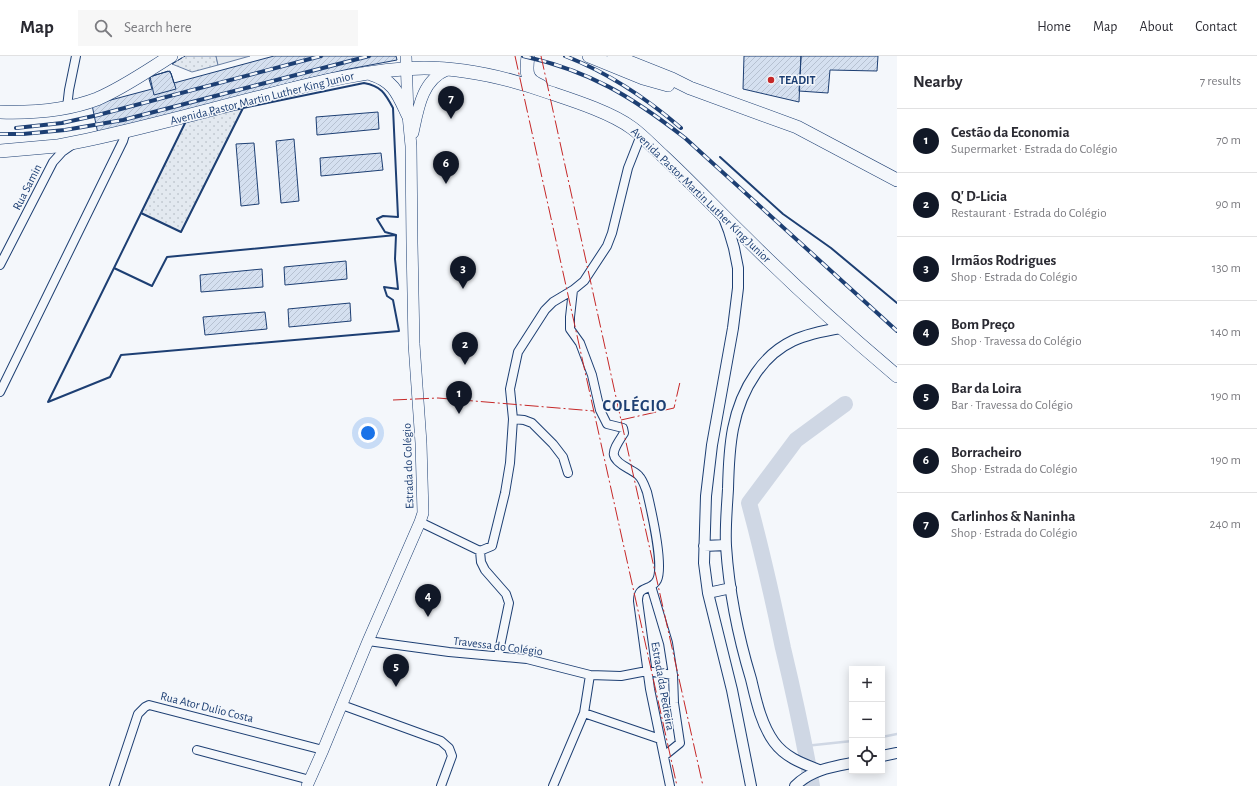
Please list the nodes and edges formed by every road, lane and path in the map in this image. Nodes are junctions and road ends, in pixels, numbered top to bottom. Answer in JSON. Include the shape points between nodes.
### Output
{"nodes":[{"id":1,"x":76,"y":56,"type":"edge"},
{"id":2,"x":171,"y":56,"type":"edge"},
{"id":3,"x":528,"y":56,"type":"edge"},
{"id":4,"x":589,"y":56,"type":"edge"},
{"id":5,"x":614,"y":56,"type":"edge"},
{"id":6,"x":406,"y":62,"type":"edge"},
{"id":7,"x":447,"y":70,"type":"junction"},
{"id":8,"x":367,"y":73,"type":"junction"},
{"id":9,"x":493,"y":76,"type":"junction"},
{"id":10,"x":690,"y":88,"type":"junction"},
{"id":11,"x":568,"y":98,"type":"junction"},
{"id":12,"x":67,"y":107,"type":"junction"},
{"id":13,"x":0,"y":112,"type":"edge"},
{"id":14,"x":408,"y":115,"type":"junction"},
{"id":15,"x":126,"y":131,"type":"junction"},
{"id":16,"x":641,"y":135,"type":"junction"},
{"id":17,"x":76,"y":142,"type":"junction"},
{"id":18,"x":411,"y":146,"type":"junction"},
{"id":19,"x":42,"y":147,"type":"junction"},
{"id":20,"x":0,"y":151,"type":"edge"},
{"id":21,"x":53,"y":162,"type":"junction"},
{"id":22,"x":897,"y":180,"type":"edge"},
{"id":23,"x":722,"y":214,"type":"junction"},
{"id":24,"x":0,"y":265,"type":"edge"},
{"id":25,"x":573,"y":290,"type":"junction"},
{"id":26,"x":841,"y":328,"type":"junction"},
{"id":27,"x":897,"y":376,"type":"edge"},
{"id":28,"x":0,"y":392,"type":"edge"},
{"id":29,"x":513,"y":419,"type":"junction"},
{"id":30,"x":568,"y":473,"type":"dead end"},
{"id":31,"x":420,"y":522,"type":"junction"},
{"id":32,"x":726,"y":545,"type":"junction"},
{"id":33,"x":704,"y":546,"type":"junction"},
{"id":34,"x":480,"y":551,"type":"junction"},
{"id":35,"x":651,"y":586,"type":"junction"},
{"id":36,"x":731,"y":588,"type":"junction"},
{"id":37,"x":708,"y":593,"type":"junction"},
{"id":38,"x":368,"y":641,"type":"junction"},
{"id":39,"x":498,"y":656,"type":"junction"},
{"id":40,"x":647,"y":671,"type":"junction"},
{"id":41,"x":590,"y":675,"type":"junction"},
{"id":42,"x":673,"y":675,"type":"junction"},
{"id":43,"x":342,"y":705,"type":"junction"},
{"id":44,"x":584,"y":713,"type":"junction"},
{"id":45,"x":660,"y":739,"type":"junction"},
{"id":46,"x":197,"y":750,"type":"dead end"},
{"id":47,"x":323,"y":750,"type":"junction"},
{"id":48,"x":897,"y":752,"type":"edge"},
{"id":49,"x":885,"y":755,"type":"edge"},
{"id":50,"x":664,"y":756,"type":"junction"},
{"id":51,"x":849,"y":764,"type":"edge"},
{"id":52,"x":815,"y":770,"type":"junction"},
{"id":53,"x":308,"y":783,"type":"edge"},
{"id":54,"x":798,"y":783,"type":"edge"},
{"id":55,"x":114,"y":786,"type":"edge"},
{"id":56,"x":441,"y":786,"type":"edge"},
{"id":57,"x":553,"y":786,"type":"edge"},
{"id":58,"x":670,"y":786,"type":"edge"},
{"id":59,"x":750,"y":786,"type":"edge"}],
"edges":[{"from":1,"to":12,"type":"street"},
{"from":2,"to":12,"type":"main road","via":[[112,92],[83,104]]},
{"from":3,"to":9,"type":"main road","via":[[522,66],[512,74]]},
{"from":3,"to":11,"type":"main road","via":[[527,75],[531,80]]},
{"from":4,"to":10,"type":"main road","via":[[643,78]]},
{"from":5,"to":10,"type":"main road"},
{"from":6,"to":7,"type":"main road","name":"Avenida Pastor Martin Luther King Junior"},
{"from":6,"to":8,"type":"main road","name":"Avenida Pastor Martin Luther King Junior"},
{"from":6,"to":14,"type":"main road","name":"Estrada do Colégio"},
{"from":7,"to":9,"type":"main road","name":"Avenida Pastor Martin Luther King Junior"},
{"from":7,"to":18,"type":"main road","name":"Estrada do Colégio","via":[[433,78],[422,97]]},
{"from":8,"to":14,"type":"main road","via":[[387,81],[393,87]]},
{"from":8,"to":15,"type":"main road","name":"Avenida Pastor Martin Luther King Junior","via":[[314,83]]},
{"from":9,"to":11,"type":"main road","name":"Avenida Pastor Martin Luther King Junior"},
{"from":10,"to":22,"type":"main road","via":[[797,127]]},
{"from":11,"to":16,"type":"main road","name":"Avenida Pastor Martin Luther King Junior","via":[[617,118]]},
{"from":12,"to":13,"type":"main road","via":[[24,113]]},
{"from":14,"to":18,"type":"main road","name":"Estrada do Colégio"},
{"from":15,"to":17,"type":"main road","name":"Avenida Pastor Martin Luther King Junior"},
{"from":15,"to":28,"type":"street"},
{"from":16,"to":23,"type":"main road","name":"Avenida Pastor Martin Luther King Junior"},
{"from":16,"to":25,"type":"street","via":[[628,168],[607,246],[584,281]]},
{"from":17,"to":19,"type":"main road","name":"Avenida Pastor Martin Luther King Junior"},
{"from":17,"to":21,"type":"street","name":"Rua Samin"},
{"from":18,"to":31,"type":"main road","name":"Estrada do Colégio","via":[[414,344],[423,501]]},
{"from":19,"to":20,"type":"main road","name":"Avenida Pastor Martin Luther King Junior"},
{"from":19,"to":21,"type":"street","name":"Rua Samin"},
{"from":21,"to":24,"type":"street","name":"Rua Samin"},
{"from":23,"to":26,"type":"main road","name":"Avenida Pastor Martin Luther King Junior"},
{"from":23,"to":33,"type":"street","via":[[734,248],[738,288],[712,445]]},
{"from":25,"to":29,"type":"street","via":[[545,310],[518,352],[510,389]]},
{"from":25,"to":35,"type":"street","via":[[570,330],[580,343],[592,375],[600,410],[607,424],[623,428],[624,433],[614,448],[614,456],[618,463],[638,475],[647,494],[658,550],[658,575]]},
{"from":26,"to":27,"type":"main road","name":"Avenida Pastor Martin Luther King Junior"},
{"from":26,"to":32,"type":"street","via":[[802,336],[785,345],[768,359],[746,390],[737,411],[729,453]]},
{"from":29,"to":30,"type":"street","via":[[532,423],[563,457]]},
{"from":29,"to":34,"type":"street","via":[[510,463],[494,540],[492,546]]},
{"from":31,"to":34,"type":"street"},
{"from":31,"to":38,"type":"main road","name":"Estrada do Colégio"},
{"from":32,"to":33,"type":"street"},
{"from":32,"to":36,"type":"street"},
{"from":33,"to":37,"type":"street"},
{"from":34,"to":39,"type":"street","via":[[485,570],[506,594],[509,603]]},
{"from":35,"to":40,"type":"street","name":"Estrada da Pedreira","via":[[640,590],[638,594]]},
{"from":35,"to":42,"type":"street","via":[[668,643]]},
{"from":36,"to":37,"type":"street"},
{"from":36,"to":52,"type":"street","via":[[740,640],[766,727],[773,740],[790,758]]},
{"from":37,"to":59,"type":"street","via":[[732,690]]},
{"from":38,"to":39,"type":"street","name":"Travessa do Colégio"},
{"from":38,"to":43,"type":"main road","name":"Estrada do Colégio"},
{"from":39,"to":41,"type":"street","name":"Travessa do Colégio"},
{"from":40,"to":41,"type":"street","name":"Travessa do Colégio","via":[[621,676]]},
{"from":40,"to":42,"type":"street","name":"Travessa do Colégio"},
{"from":40,"to":45,"type":"street","name":"Estrada da Pedreira"},
{"from":41,"to":44,"type":"street"},
{"from":42,"to":50,"type":"street","via":[[680,743]]},
{"from":43,"to":47,"type":"main road","name":"Estrada do Colégio"},
{"from":43,"to":56,"type":"street","via":[[441,741],[449,748],[452,756]]},
{"from":44,"to":45,"type":"street"},
{"from":44,"to":57,"type":"street"},
{"from":45,"to":50,"type":"street","name":"Estrada da Pedreira"},
{"from":46,"to":53,"type":"street"},
{"from":47,"to":53,"type":"main road","name":"Estrada do Colégio"},
{"from":47,"to":55,"type":"street","name":"Rua Ator Dulio Costa","via":[[149,705],[138,714]]},
{"from":48,"to":49,"type":"street"},
{"from":50,"to":58,"type":"street","name":"Estrada da Pedreira"},
{"from":51,"to":52,"type":"street"},
{"from":52,"to":54,"type":"street"}]}
